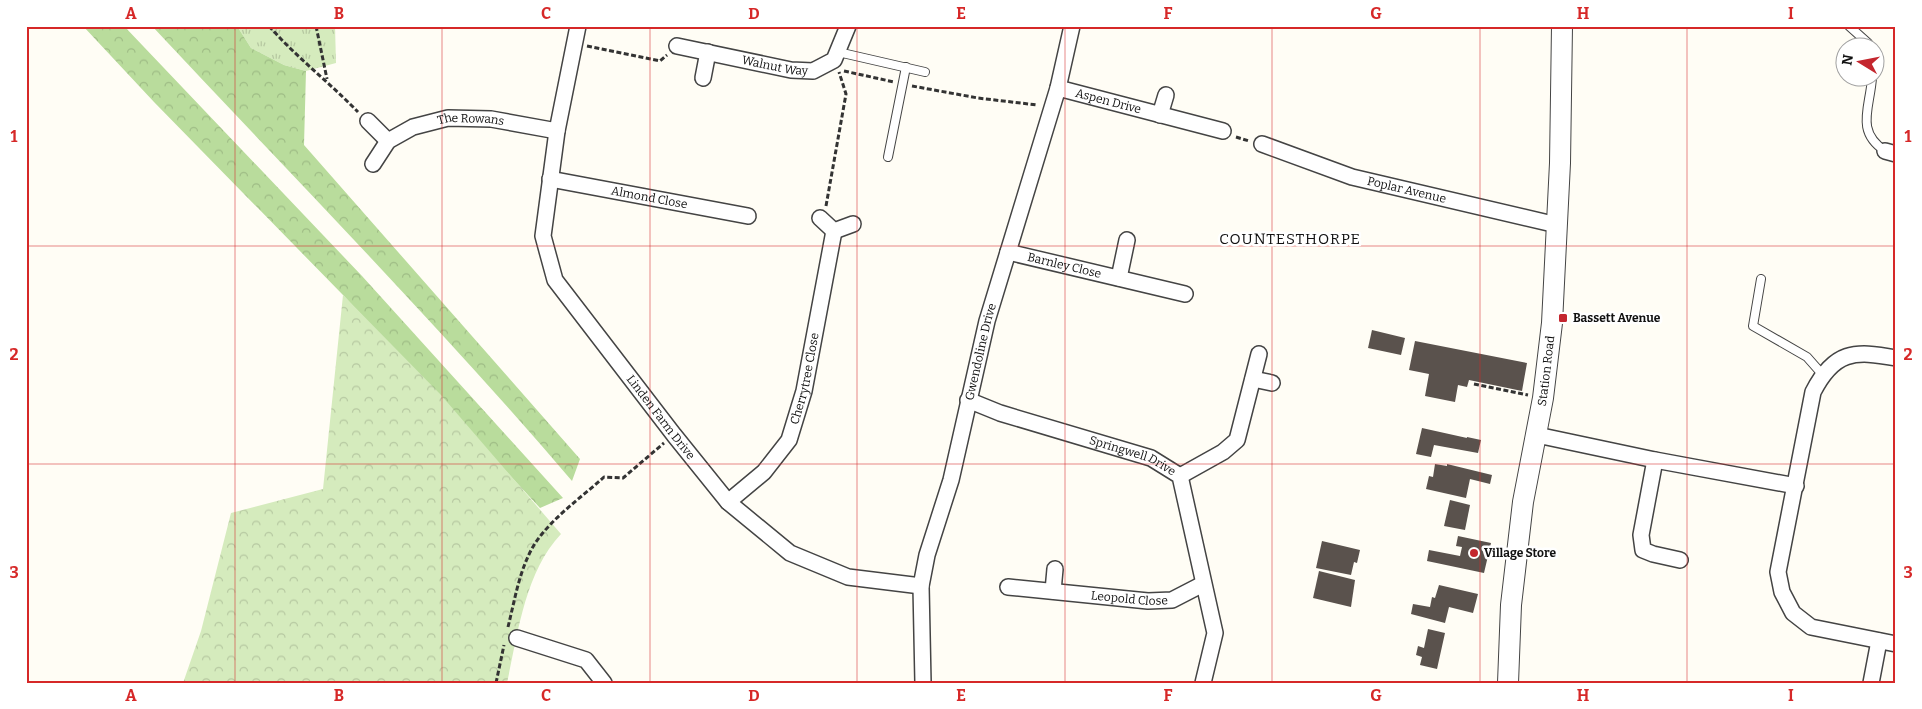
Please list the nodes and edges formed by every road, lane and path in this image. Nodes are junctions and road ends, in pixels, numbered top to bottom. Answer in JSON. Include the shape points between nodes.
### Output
{"nodes":[{"id":1,"x":269,"y":26,"type":"edge"},
{"id":2,"x":316,"y":26,"type":"edge"},
{"id":3,"x":578,"y":26,"type":"edge"},
{"id":4,"x":848,"y":26,"type":"edge"},
{"id":5,"x":1072,"y":26,"type":"edge"},
{"id":6,"x":1562,"y":26,"type":"edge"},
{"id":7,"x":1849,"y":26,"type":"edge"},
{"id":8,"x":1862,"y":38,"type":"edge"},
{"id":9,"x":574,"y":43,"type":"junction"},
{"id":10,"x":677,"y":46,"type":"joint"},
{"id":11,"x":708,"y":52,"type":"junction"},
{"id":12,"x":837,"y":61,"type":"junction"},
{"id":13,"x":906,"y":67,"type":"junction"},
{"id":14,"x":925,"y":72,"type":"dead end"},
{"id":15,"x":703,"y":78,"type":"dead end"},
{"id":16,"x":327,"y":79,"type":"junction"},
{"id":17,"x":903,"y":84,"type":"junction"},
{"id":18,"x":1058,"y":88,"type":"junction"},
{"id":19,"x":1871,"y":88,"type":"edge"},
{"id":20,"x":1166,"y":95,"type":"dead end"},
{"id":21,"x":1052,"y":107,"type":"junction"},
{"id":22,"x":1160,"y":115,"type":"junction"},
{"id":23,"x":368,"y":121,"type":"joint"},
{"id":24,"x":557,"y":131,"type":"junction"},
{"id":25,"x":1223,"y":131,"type":"joint"},
{"id":26,"x":388,"y":141,"type":"junction"},
{"id":27,"x":1262,"y":144,"type":"joint"},
{"id":28,"x":1890,"y":152,"type":"edge"},
{"id":29,"x":888,"y":157,"type":"dead end"},
{"id":30,"x":373,"y":164,"type":"dead end"},
{"id":31,"x":550,"y":179,"type":"junction"},
{"id":32,"x":748,"y":216,"type":"dead end"},
{"id":33,"x":820,"y":218,"type":"joint"},
{"id":34,"x":853,"y":224,"type":"dead end"},
{"id":35,"x":1557,"y":225,"type":"junction"},
{"id":36,"x":834,"y":231,"type":"junction"},
{"id":37,"x":1128,"y":240,"type":"dead end"},
{"id":38,"x":1008,"y":252,"type":"junction"},
{"id":39,"x":1120,"y":278,"type":"junction"},
{"id":40,"x":1761,"y":279,"type":"dead end"},
{"id":41,"x":1185,"y":294,"type":"dead end"},
{"id":42,"x":1259,"y":354,"type":"dead end"},
{"id":43,"x":1896,"y":358,"type":"edge"},
{"id":44,"x":1822,"y":374,"type":"junction"},
{"id":45,"x":1253,"y":379,"type":"junction"},
{"id":46,"x":1272,"y":383,"type":"dead end"},
{"id":47,"x":1474,"y":384,"type":"dead end"},
{"id":48,"x":1543,"y":398,"type":"junction"},
{"id":49,"x":968,"y":400,"type":"junction"},
{"id":50,"x":674,"y":435,"type":"junction"},
{"id":51,"x":1537,"y":435,"type":"junction"},
{"id":52,"x":1655,"y":460,"type":"junction"},
{"id":53,"x":1180,"y":476,"type":"junction"},
{"id":54,"x":1796,"y":486,"type":"junction"},
{"id":55,"x":728,"y":502,"type":"junction"},
{"id":56,"x":1680,"y":560,"type":"dead end"},
{"id":57,"x":1055,"y":569,"type":"dead end"},
{"id":58,"x":1203,"y":584,"type":"junction"},
{"id":59,"x":921,"y":586,"type":"junction"},
{"id":60,"x":1008,"y":587,"type":"dead end"},
{"id":61,"x":1053,"y":591,"type":"junction"},
{"id":62,"x":517,"y":638,"type":"dead end"},
{"id":63,"x":1879,"y":641,"type":"junction"},
{"id":64,"x":1896,"y":644,"type":"edge"},
{"id":65,"x":496,"y":683,"type":"edge"},
{"id":66,"x":604,"y":683,"type":"edge"},
{"id":67,"x":923,"y":683,"type":"edge"},
{"id":68,"x":1203,"y":683,"type":"edge"},
{"id":69,"x":1508,"y":683,"type":"edge"},
{"id":70,"x":1871,"y":683,"type":"edge"}],
"edges":[{"from":1,"to":16,"type":"path","via":[[288,47]]},
{"from":2,"to":16,"type":"path"},
{"from":3,"to":9,"type":"street","name":"Linden Farm Drive"},
{"from":4,"to":12,"type":"street"},
{"from":5,"to":18,"type":"street","name":"Gwendoline Drive"},
{"from":6,"to":35,"type":"street","name":"Station Road"},
{"from":7,"to":8,"type":"lane"},
{"from":9,"to":10,"type":"path","via":[[660,61]]},
{"from":9,"to":24,"type":"street","name":"Linden Farm Drive"},
{"from":10,"to":11,"type":"street","name":"Walnut Way"},
{"from":11,"to":12,"type":"street","name":"Walnut Way","via":[[791,70],[813,70]]},
{"from":11,"to":15,"type":"street"},
{"from":12,"to":13,"type":"lane"},
{"from":12,"to":17,"type":"path"},
{"from":12,"to":33,"type":"path","via":[[846,94],[825,211]]},
{"from":13,"to":14,"type":"lane"},
{"from":13,"to":17,"type":"lane"},
{"from":16,"to":23,"type":"path"},
{"from":17,"to":21,"type":"path"},
{"from":17,"to":29,"type":"lane"},
{"from":18,"to":21,"type":"street","name":"Gwendoline Drive"},
{"from":18,"to":22,"type":"street","name":"Aspen Drive"},
{"from":19,"to":28,"type":"lane","via":[[1867,131],[1873,143]]},
{"from":20,"to":22,"type":"street"},
{"from":21,"to":38,"type":"street","name":"Gwendoline Drive"},
{"from":22,"to":25,"type":"street","name":"Aspen Drive"},
{"from":23,"to":26,"type":"street"},
{"from":24,"to":26,"type":"street","name":"The Rowans","via":[[491,119],[448,118],[413,127]]},
{"from":24,"to":31,"type":"street","name":"Linden Farm Drive"},
{"from":25,"to":27,"type":"path"},
{"from":26,"to":30,"type":"street","name":"The Rowans"},
{"from":27,"to":35,"type":"street","name":"Poplar Avenue","via":[[1352,178]]},
{"from":31,"to":32,"type":"street","name":"Almond Close"},
{"from":31,"to":50,"type":"street","name":"Linden Farm Drive","via":[[543,236],[555,280]]},
{"from":33,"to":36,"type":"street"},
{"from":34,"to":36,"type":"street"},
{"from":35,"to":48,"type":"street","name":"Station Road","via":[[1552,323]]},
{"from":36,"to":55,"type":"street","name":"Cherrytree Close","via":[[804,391],[789,440],[764,472]]},
{"from":37,"to":39,"type":"street"},
{"from":38,"to":39,"type":"street","name":"Barnley Close"},
{"from":38,"to":49,"type":"street","name":"Gwendoline Drive"},
{"from":39,"to":41,"type":"street","name":"Barnley Close"},
{"from":40,"to":44,"type":"lane","via":[[1753,326],[1807,357]]},
{"from":42,"to":45,"type":"street"},
{"from":43,"to":44,"type":"street","via":[[1867,352],[1842,357]]},
{"from":44,"to":54,"type":"street","via":[[1814,392]]},
{"from":45,"to":46,"type":"street"},
{"from":45,"to":53,"type":"street","via":[[1237,440],[1223,452]]},
{"from":47,"to":48,"type":"path"},
{"from":48,"to":51,"type":"street","name":"Station Road"},
{"from":49,"to":53,"type":"street","name":"Springwell Drive","via":[[1000,413],[1151,458]]},
{"from":49,"to":59,"type":"street","name":"Gwendoline Drive"},
{"from":50,"to":55,"type":"street","name":"Linden Farm Drive"},
{"from":50,"to":65,"type":"path","via":[[623,478],[604,477],[552,523],[536,542],[525,564]]},
{"from":51,"to":52,"type":"street"},
{"from":51,"to":69,"type":"street","name":"Station Road","via":[[1523,502],[1511,598]]},
{"from":52,"to":54,"type":"street"},
{"from":52,"to":56,"type":"street","via":[[1641,535],[1643,550]]},
{"from":53,"to":58,"type":"street","name":"Springwell Drive"},
{"from":54,"to":63,"type":"street","via":[[1778,572],[1782,592],[1793,613],[1811,627]]},
{"from":55,"to":59,"type":"street","name":"Linden Farm Drive","via":[[790,553],[848,577]]},
{"from":57,"to":61,"type":"street"},
{"from":58,"to":61,"type":"street","name":"Leopold Close","via":[[1172,600],[1148,601]]},
{"from":58,"to":68,"type":"street","name":"Springwell Drive","via":[[1215,633]]},
{"from":59,"to":67,"type":"street","name":"Gwendoline Drive"},
{"from":60,"to":61,"type":"street","name":"Leopold Close"},
{"from":62,"to":66,"type":"street","via":[[586,660]]},
{"from":63,"to":64,"type":"street"},
{"from":63,"to":70,"type":"street"}]}
